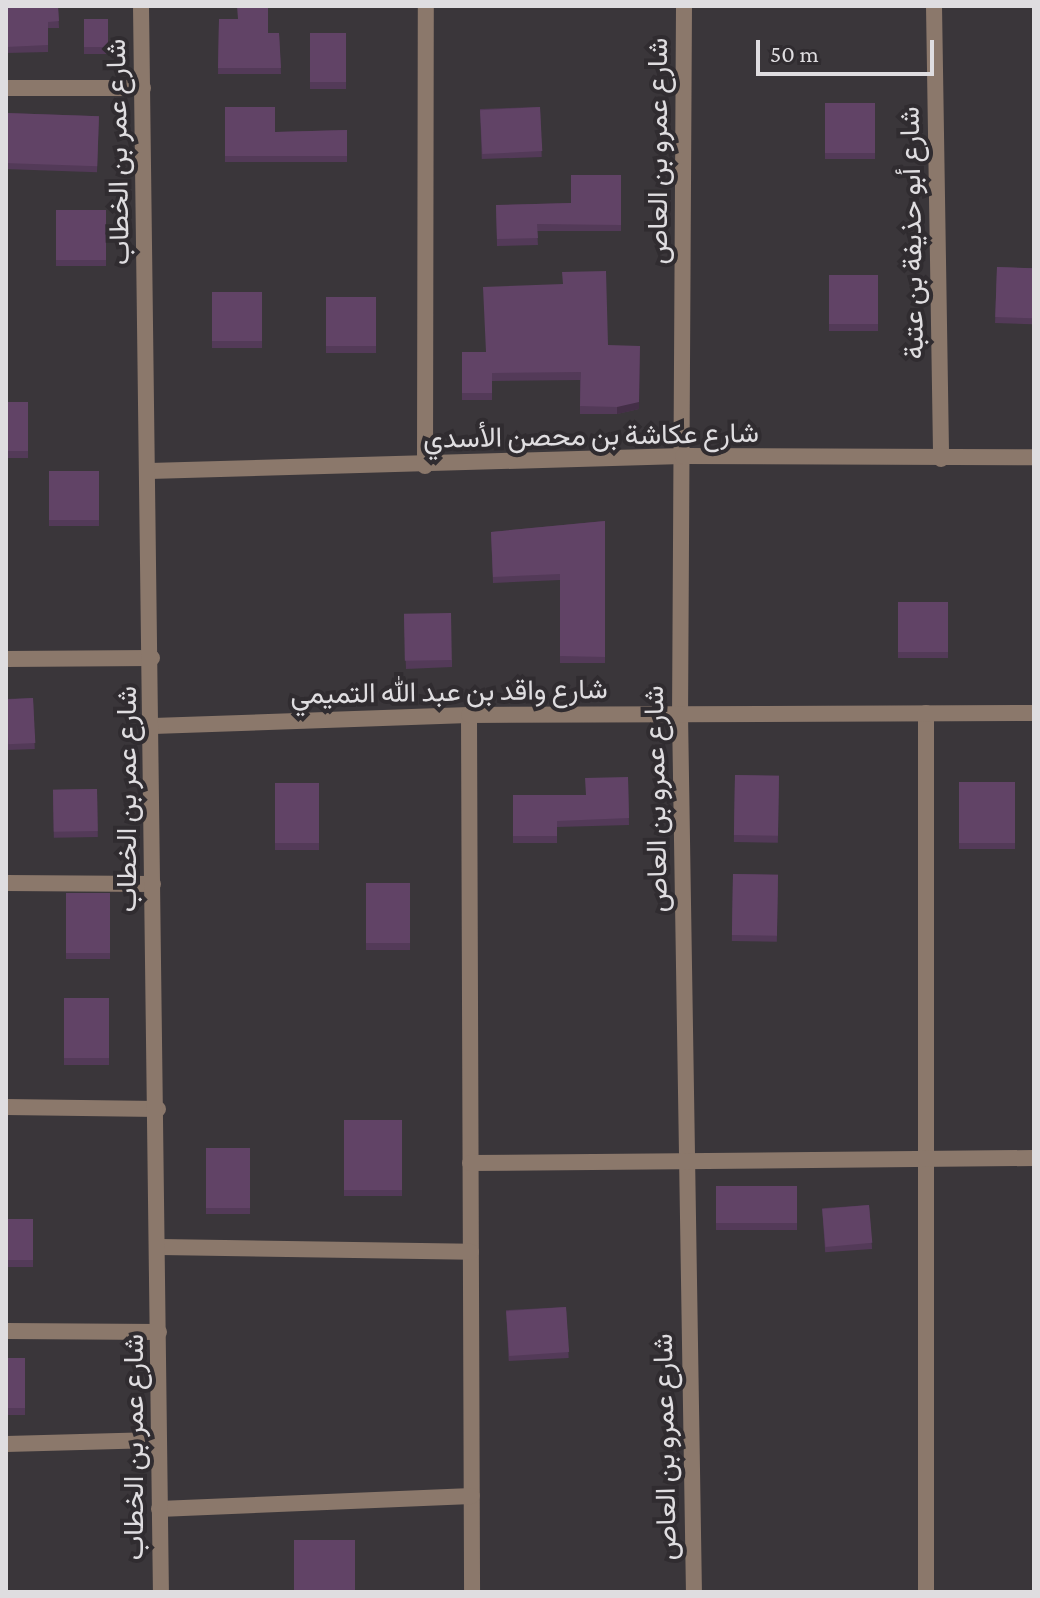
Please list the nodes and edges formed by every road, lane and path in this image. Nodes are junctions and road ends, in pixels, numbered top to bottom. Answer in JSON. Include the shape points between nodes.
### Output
{"nodes":[{"id":1,"x":141,"y":6,"type":"edge"},
{"id":2,"x":426,"y":6,"type":"edge"},
{"id":3,"x":684,"y":6,"type":"edge"},
{"id":4,"x":934,"y":6,"type":"edge"},
{"id":5,"x":6,"y":88,"type":"edge"},
{"id":6,"x":143,"y":88,"type":"junction"},
{"id":7,"x":683,"y":456,"type":"junction"},
{"id":8,"x":1034,"y":457,"type":"edge"},
{"id":9,"x":941,"y":459,"type":"junction"},
{"id":10,"x":425,"y":466,"type":"junction"},
{"id":11,"x":149,"y":471,"type":"junction"},
{"id":12,"x":152,"y":658,"type":"junction"},
{"id":13,"x":6,"y":659,"type":"edge"},
{"id":14,"x":926,"y":713,"type":"junction"},
{"id":15,"x":1034,"y":713,"type":"edge"},
{"id":16,"x":680,"y":714,"type":"junction"},
{"id":17,"x":469,"y":715,"type":"junction"},
{"id":18,"x":153,"y":726,"type":"junction"},
{"id":19,"x":6,"y":883,"type":"edge"},
{"id":20,"x":153,"y":884,"type":"junction"},
{"id":21,"x":6,"y":1107,"type":"edge"},
{"id":22,"x":158,"y":1109,"type":"junction"},
{"id":23,"x":1034,"y":1158,"type":"edge"},
{"id":24,"x":928,"y":1159,"type":"junction"},
{"id":25,"x":686,"y":1161,"type":"junction"},
{"id":26,"x":470,"y":1163,"type":"junction"},
{"id":27,"x":161,"y":1247,"type":"junction"},
{"id":28,"x":471,"y":1252,"type":"junction"},
{"id":29,"x":6,"y":1331,"type":"edge"},
{"id":30,"x":159,"y":1332,"type":"junction"},
{"id":31,"x":156,"y":1440,"type":"junction"},
{"id":32,"x":6,"y":1444,"type":"edge"},
{"id":33,"x":472,"y":1496,"type":"junction"},
{"id":34,"x":159,"y":1509,"type":"junction"},
{"id":35,"x":161,"y":1592,"type":"edge"},
{"id":36,"x":472,"y":1592,"type":"edge"},
{"id":37,"x":693,"y":1592,"type":"edge"},
{"id":38,"x":926,"y":1592,"type":"edge"}],
"edges":[{"from":1,"to":6,"type":"street","name":"شارع عمر بن الخطاب"},
{"from":2,"to":10,"type":"street"},
{"from":3,"to":7,"type":"street","name":"شارع عمرو بن العاص"},
{"from":4,"to":9,"type":"street","name":"شارع أبو حذيفة بن عتبة"},
{"from":5,"to":6,"type":"street"},
{"from":6,"to":11,"type":"street","name":"شارع عمر بن الخطاب"},
{"from":7,"to":9,"type":"street","name":"شارع عكاشة بن محصن الأسدي"},
{"from":7,"to":10,"type":"street","name":"شارع عكاشة بن محصن الأسدي"},
{"from":7,"to":16,"type":"street","name":"شارع عمرو بن العاص"},
{"from":8,"to":9,"type":"street","name":"شارع عكاشة بن محصن الأسدي"},
{"from":10,"to":11,"type":"street","name":"شارع عكاشة بن محصن الأسدي"},
{"from":11,"to":12,"type":"street","name":"شارع عمر بن الخطاب"},
{"from":12,"to":13,"type":"street"},
{"from":12,"to":18,"type":"street","name":"شارع عمر بن الخطاب"},
{"from":14,"to":15,"type":"street","name":"شارع واقد بن عبد الله التميمي"},
{"from":14,"to":16,"type":"street","name":"شارع واقد بن عبد الله التميمي"},
{"from":14,"to":24,"type":"street"},
{"from":16,"to":17,"type":"street","name":"شارع واقد بن عبد الله التميمي"},
{"from":16,"to":25,"type":"street","name":"شارع عمرو بن العاص"},
{"from":17,"to":18,"type":"street","name":"شارع واقد بن عبد الله التميمي"},
{"from":17,"to":26,"type":"street"},
{"from":18,"to":20,"type":"street","name":"شارع عمر بن الخطاب"},
{"from":19,"to":20,"type":"street"},
{"from":20,"to":22,"type":"street","name":"شارع عمر بن الخطاب"},
{"from":21,"to":22,"type":"street"},
{"from":22,"to":27,"type":"street","name":"شارع عمر بن الخطاب"},
{"from":23,"to":24,"type":"street"},
{"from":24,"to":25,"type":"street"},
{"from":24,"to":38,"type":"street"},
{"from":25,"to":26,"type":"street"},
{"from":25,"to":37,"type":"street","name":"شارع عمرو بن العاص"},
{"from":26,"to":28,"type":"street"},
{"from":27,"to":28,"type":"street"},
{"from":27,"to":30,"type":"street","name":"شارع عمر بن الخطاب"},
{"from":28,"to":33,"type":"street"},
{"from":29,"to":30,"type":"street"},
{"from":30,"to":31,"type":"street","name":"شارع عمر بن الخطاب"},
{"from":31,"to":32,"type":"street"},
{"from":31,"to":34,"type":"street","name":"شارع عمر بن الخطاب"},
{"from":33,"to":34,"type":"street"},
{"from":33,"to":36,"type":"street"},
{"from":34,"to":35,"type":"street","name":"شارع عمر بن الخطاب"}]}
